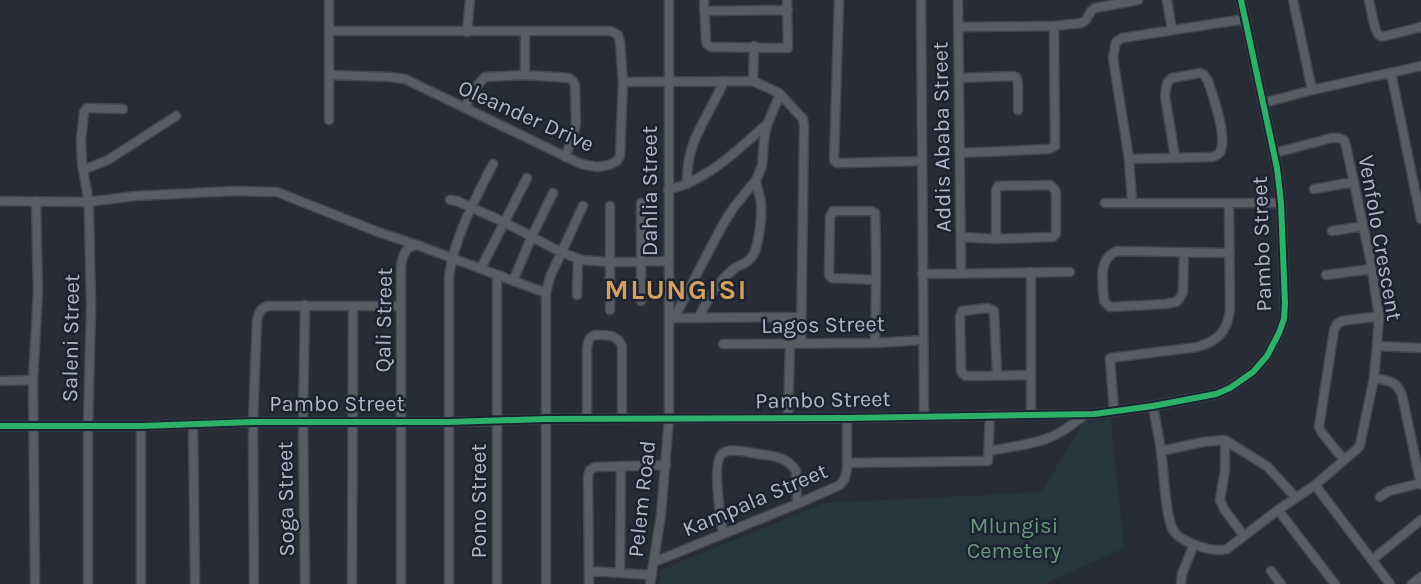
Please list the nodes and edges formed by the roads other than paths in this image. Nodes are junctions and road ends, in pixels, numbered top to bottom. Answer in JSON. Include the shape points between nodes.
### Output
{"nodes":[{"id":1,"x":329,"y":0,"type":"edge"},
{"id":2,"x":470,"y":0,"type":"edge"},
{"id":3,"x":669,"y":0,"type":"edge"},
{"id":4,"x":704,"y":0,"type":"edge"},
{"id":5,"x":787,"y":0,"type":"edge"},
{"id":6,"x":839,"y":0,"type":"edge"},
{"id":7,"x":921,"y":0,"type":"edge"},
{"id":8,"x":958,"y":0,"type":"edge"},
{"id":9,"x":1138,"y":0,"type":"edge"},
{"id":10,"x":1167,"y":0,"type":"edge"},
{"id":11,"x":1241,"y":0,"type":"edge"},
{"id":12,"x":1293,"y":0,"type":"edge"},
{"id":13,"x":1369,"y":0,"type":"edge"},
{"id":14,"x":704,"y":10,"type":"junction"},
{"id":15,"x":788,"y":10,"type":"junction"},
{"id":16,"x":1245,"y":19,"type":"junction"},
{"id":17,"x":1054,"y":26,"type":"junction"},
{"id":18,"x":958,"y":27,"type":"junction"},
{"id":19,"x":1421,"y":27,"type":"edge"},
{"id":20,"x":1172,"y":30,"type":"junction"},
{"id":21,"x":330,"y":31,"type":"junction"},
{"id":22,"x":467,"y":32,"type":"junction"},
{"id":23,"x":525,"y":32,"type":"junction"},
{"id":24,"x":754,"y":46,"type":"junction"},
{"id":25,"x":1421,"y":67,"type":"edge"},
{"id":26,"x":1391,"y":73,"type":"junction"},
{"id":27,"x":330,"y":75,"type":"junction"},
{"id":28,"x":525,"y":75,"type":"junction"},
{"id":29,"x":959,"y":78,"type":"junction"},
{"id":30,"x":668,"y":81,"type":"junction"},
{"id":31,"x":724,"y":81,"type":"junction"},
{"id":32,"x":753,"y":81,"type":"junction"},
{"id":33,"x":622,"y":82,"type":"junction"},
{"id":34,"x":1312,"y":90,"type":"junction"},
{"id":35,"x":780,"y":94,"type":"junction"},
{"id":36,"x":1263,"y":103,"type":"junction"},
{"id":37,"x":465,"y":108,"type":"junction"},
{"id":38,"x":123,"y":109,"type":"dead end"},
{"id":39,"x":1018,"y":110,"type":"dead end"},
{"id":40,"x":176,"y":116,"type":"dead end"},
{"id":41,"x":329,"y":120,"type":"dead end"},
{"id":42,"x":767,"y":124,"type":"junction"},
{"id":43,"x":960,"y":153,"type":"junction"},
{"id":44,"x":1275,"y":153,"type":"junction"},
{"id":45,"x":565,"y":157,"type":"junction"},
{"id":46,"x":1175,"y":157,"type":"junction"},
{"id":47,"x":1129,"y":159,"type":"junction"},
{"id":48,"x":922,"y":161,"type":"junction"},
{"id":49,"x":493,"y":164,"type":"dead end"},
{"id":50,"x":82,"y":170,"type":"junction"},
{"id":51,"x":527,"y":178,"type":"dead end"},
{"id":52,"x":756,"y":180,"type":"junction"},
{"id":53,"x":1354,"y":182,"type":"junction"},
{"id":54,"x":687,"y":184,"type":"junction"},
{"id":55,"x":1314,"y":189,"type":"dead end"},
{"id":56,"x":668,"y":190,"type":"junction"},
{"id":57,"x":553,"y":194,"type":"dead end"},
{"id":58,"x":450,"y":200,"type":"dead end"},
{"id":59,"x":0,"y":201,"type":"edge"},
{"id":60,"x":36,"y":201,"type":"junction"},
{"id":61,"x":88,"y":202,"type":"junction"},
{"id":62,"x":1105,"y":202,"type":"dead end"},
{"id":63,"x":1132,"y":202,"type":"junction"},
{"id":64,"x":641,"y":203,"type":"dead end"},
{"id":65,"x":1281,"y":203,"type":"junction"},
{"id":66,"x":1229,"y":204,"type":"junction"},
{"id":67,"x":583,"y":206,"type":"dead end"},
{"id":68,"x":610,"y":206,"type":"dead end"},
{"id":69,"x":471,"y":208,"type":"junction"},
{"id":70,"x":1421,"y":219,"type":"edge"},
{"id":71,"x":504,"y":222,"type":"junction"},
{"id":72,"x":1363,"y":226,"type":"junction"},
{"id":73,"x":1332,"y":231,"type":"dead end"},
{"id":74,"x":532,"y":236,"type":"junction"},
{"id":75,"x":961,"y":237,"type":"junction"},
{"id":76,"x":996,"y":239,"type":"junction"},
{"id":77,"x":417,"y":245,"type":"junction"},
{"id":78,"x":561,"y":252,"type":"junction"},
{"id":79,"x":1184,"y":252,"type":"junction"},
{"id":80,"x":1230,"y":254,"type":"junction"},
{"id":81,"x":452,"y":258,"type":"junction"},
{"id":82,"x":578,"y":259,"type":"junction"},
{"id":83,"x":668,"y":261,"type":"junction"},
{"id":84,"x":609,"y":262,"type":"junction"},
{"id":85,"x":641,"y":262,"type":"junction"},
{"id":86,"x":481,"y":268,"type":"junction"},
{"id":87,"x":1371,"y":269,"type":"junction"},
{"id":88,"x":1030,"y":272,"type":"junction"},
{"id":89,"x":1070,"y":272,"type":"dead end"},
{"id":90,"x":961,"y":273,"type":"junction"},
{"id":91,"x":922,"y":274,"type":"junction"},
{"id":92,"x":497,"y":275,"type":"junction"},
{"id":93,"x":1326,"y":275,"type":"dead end"},
{"id":94,"x":876,"y":280,"type":"junction"},
{"id":95,"x":513,"y":281,"type":"junction"},
{"id":96,"x":546,"y":292,"type":"junction"},
{"id":97,"x":577,"y":295,"type":"dead end"},
{"id":98,"x":641,"y":301,"type":"dead end"},
{"id":99,"x":305,"y":305,"type":"junction"},
{"id":100,"x":353,"y":306,"type":"junction"},
{"id":101,"x":400,"y":306,"type":"junction"},
{"id":102,"x":610,"y":310,"type":"dead end"},
{"id":103,"x":1379,"y":316,"type":"junction"},
{"id":104,"x":801,"y":317,"type":"junction"},
{"id":105,"x":671,"y":318,"type":"junction"},
{"id":106,"x":699,"y":318,"type":"junction"},
{"id":107,"x":923,"y":340,"type":"junction"},
{"id":108,"x":790,"y":343,"type":"junction"},
{"id":109,"x":801,"y":343,"type":"junction"},
{"id":110,"x":875,"y":343,"type":"junction"},
{"id":111,"x":723,"y":344,"type":"dead end"},
{"id":112,"x":1377,"y":346,"type":"junction"},
{"id":113,"x":1421,"y":348,"type":"edge"},
{"id":114,"x":997,"y":374,"type":"junction"},
{"id":115,"x":1030,"y":375,"type":"junction"},
{"id":116,"x":1374,"y":378,"type":"junction"},
{"id":117,"x":33,"y":380,"type":"junction"},
{"id":118,"x":0,"y":381,"type":"edge"},
{"id":119,"x":1153,"y":406,"type":"junction"},
{"id":120,"x":1114,"y":411,"type":"junction"},
{"id":121,"x":990,"y":415,"type":"junction"},
{"id":122,"x":1031,"y":415,"type":"junction"},
{"id":123,"x":1085,"y":415,"type":"junction"},
{"id":124,"x":924,"y":416,"type":"junction"},
{"id":125,"x":669,"y":418,"type":"junction"},
{"id":126,"x":847,"y":418,"type":"junction"},
{"id":127,"x":546,"y":419,"type":"junction"},
{"id":128,"x":587,"y":419,"type":"junction"},
{"id":129,"x":622,"y":419,"type":"junction"},
{"id":130,"x":788,"y":419,"type":"junction"},
{"id":131,"x":497,"y":421,"type":"junction"},
{"id":132,"x":253,"y":422,"type":"junction"},
{"id":133,"x":303,"y":422,"type":"junction"},
{"id":134,"x":352,"y":422,"type":"junction"},
{"id":135,"x":402,"y":422,"type":"junction"},
{"id":136,"x":449,"y":422,"type":"junction"},
{"id":137,"x":193,"y":424,"type":"junction"},
{"id":138,"x":33,"y":425,"type":"junction"},
{"id":139,"x":88,"y":425,"type":"junction"},
{"id":140,"x":0,"y":426,"type":"edge"},
{"id":141,"x":141,"y":426,"type":"junction"},
{"id":142,"x":1225,"y":440,"type":"junction"},
{"id":143,"x":989,"y":451,"type":"junction"},
{"id":144,"x":1161,"y":451,"type":"junction"},
{"id":145,"x":1344,"y":460,"type":"junction"},
{"id":146,"x":847,"y":463,"type":"junction"},
{"id":147,"x":666,"y":465,"type":"junction"},
{"id":148,"x":621,"y":466,"type":"junction"},
{"id":149,"x":1421,"y":484,"type":"edge"},
{"id":150,"x":1315,"y":485,"type":"junction"},
{"id":151,"x":1296,"y":498,"type":"junction"},
{"id":152,"x":1380,"y":498,"type":"dead end"},
{"id":153,"x":797,"y":504,"type":"junction"},
{"id":154,"x":1278,"y":510,"type":"junction"},
{"id":155,"x":1421,"y":520,"type":"edge"},
{"id":156,"x":723,"y":534,"type":"junction"},
{"id":157,"x":1244,"y":536,"type":"junction"},
{"id":158,"x":1194,"y":544,"type":"junction"},
{"id":159,"x":1372,"y":560,"type":"junction"},
{"id":160,"x":654,"y":562,"type":"junction"},
{"id":161,"x":589,"y":570,"type":"junction"},
{"id":162,"x":1271,"y":571,"type":"dead end"},
{"id":163,"x":620,"y":572,"type":"junction"},
{"id":164,"x":1421,"y":577,"type":"edge"},
{"id":165,"x":651,"y":580,"type":"edge"},
{"id":166,"x":34,"y":584,"type":"edge"},
{"id":167,"x":88,"y":584,"type":"edge"},
{"id":168,"x":141,"y":584,"type":"edge"},
{"id":169,"x":195,"y":584,"type":"edge"},
{"id":170,"x":254,"y":584,"type":"edge"},
{"id":171,"x":305,"y":584,"type":"edge"},
{"id":172,"x":352,"y":584,"type":"edge"},
{"id":173,"x":401,"y":584,"type":"edge"},
{"id":174,"x":449,"y":584,"type":"edge"},
{"id":175,"x":497,"y":584,"type":"edge"},
{"id":176,"x":546,"y":584,"type":"edge"},
{"id":177,"x":589,"y":584,"type":"edge"},
{"id":178,"x":1181,"y":584,"type":"edge"},
{"id":179,"x":1281,"y":584,"type":"edge"},
{"id":180,"x":1335,"y":584,"type":"edge"},
{"id":181,"x":1390,"y":584,"type":"edge"},
{"id":182,"x":1412,"y":584,"type":"edge"}],
"edges":[{"from":1,"to":21,"type":"street"},
{"from":2,"to":22,"type":"street"},
{"from":3,"to":30,"type":"street","name":"Dahlia Street"},
{"from":4,"to":14,"type":"street"},
{"from":5,"to":15,"type":"street"},
{"from":6,"to":48,"type":"street","via":[[835,162]]},
{"from":7,"to":48,"type":"street","name":"Pambo Street"},
{"from":8,"to":18,"type":"street","name":"Addis Ababa Street"},
{"from":9,"to":17,"type":"street","via":[[1095,8],[1083,23]]},
{"from":10,"to":20,"type":"street"},
{"from":11,"to":16,"type":"street","name":"Pambo Street"},
{"from":12,"to":34,"type":"street"},
{"from":13,"to":19,"type":"street","via":[[1380,36]]},
{"from":14,"to":15,"type":"street"},
{"from":14,"to":24,"type":"street","via":[[707,44],[711,47]]},
{"from":15,"to":24,"type":"street","via":[[788,48]]},
{"from":16,"to":20,"type":"street"},
{"from":16,"to":36,"type":"street","name":"Pambo Street"},
{"from":17,"to":18,"type":"street"},
{"from":17,"to":43,"type":"street","via":[[1055,146]]},
{"from":18,"to":29,"type":"street","name":"Addis Ababa Street"},
{"from":20,"to":47,"type":"street","via":[[1122,38],[1114,45]]},
{"from":21,"to":22,"type":"street","name":"Oleander Drive"},
{"from":21,"to":27,"type":"street"},
{"from":22,"to":23,"type":"street","name":"Oleander Drive"},
{"from":23,"to":28,"type":"street"},
{"from":23,"to":33,"type":"street","name":"Oleander Drive","via":[[616,33]]},
{"from":24,"to":32,"type":"street"},
{"from":25,"to":26,"type":"street"},
{"from":26,"to":34,"type":"street"},
{"from":26,"to":70,"type":"street"},
{"from":27,"to":37,"type":"street","name":"Oleander Drive","via":[[400,78]]},
{"from":27,"to":41,"type":"street"},
{"from":28,"to":37,"type":"street","via":[[485,77],[477,83]]},
{"from":28,"to":45,"type":"street","via":[[569,78],[575,84],[576,124]]},
{"from":29,"to":39,"type":"street","via":[[1016,77]]},
{"from":29,"to":43,"type":"street","name":"Addis Ababa Street"},
{"from":30,"to":31,"type":"street"},
{"from":30,"to":33,"type":"street"},
{"from":30,"to":56,"type":"street","name":"Dahlia Street"},
{"from":31,"to":32,"type":"street"},
{"from":31,"to":54,"type":"street","via":[[693,140]]},
{"from":32,"to":35,"type":"street"},
{"from":33,"to":45,"type":"street","name":"Oleander Drive","via":[[619,159],[597,167]]},
{"from":34,"to":36,"type":"street"},
{"from":35,"to":42,"type":"street"},
{"from":35,"to":104,"type":"street","via":[[804,122]]},
{"from":36,"to":44,"type":"street","name":"Pambo Street"},
{"from":37,"to":45,"type":"street","name":"Oleander Drive"},
{"from":38,"to":50,"type":"street","name":"Saleni Street","via":[[85,110]]},
{"from":40,"to":50,"type":"street","via":[[108,160]]},
{"from":42,"to":52,"type":"street","via":[[762,166]]},
{"from":42,"to":54,"type":"street","via":[[716,168]]},
{"from":43,"to":75,"type":"street","name":"Addis Ababa Street"},
{"from":44,"to":53,"type":"street","name":"Venfolo Crescent","via":[[1339,138],[1344,140]]},
{"from":44,"to":65,"type":"street","name":"Pambo Street"},
{"from":46,"to":46,"type":"street","via":[[1212,157],[1221,149],[1222,136],[1209,81],[1200,73],[1172,78],[1167,83],[1165,96]]},
{"from":46,"to":47,"type":"street"},
{"from":47,"to":63,"type":"street"},
{"from":48,"to":91,"type":"street","name":"Pambo Street"},
{"from":49,"to":69,"type":"street"},
{"from":50,"to":61,"type":"street","name":"Saleni Street"},
{"from":51,"to":71,"type":"street"},
{"from":52,"to":105,"type":"street","via":[[722,226]]},
{"from":52,"to":106,"type":"street","via":[[761,208],[754,253],[724,278]]},
{"from":53,"to":55,"type":"street"},
{"from":53,"to":72,"type":"street","name":"Venfolo Crescent"},
{"from":54,"to":56,"type":"street"},
{"from":56,"to":83,"type":"street","name":"Dahlia Street"},
{"from":57,"to":74,"type":"street"},
{"from":58,"to":69,"type":"street"},
{"from":59,"to":60,"type":"street"},
{"from":60,"to":61,"type":"street"},
{"from":60,"to":117,"type":"street","via":[[38,292]]},
{"from":61,"to":77,"type":"street","via":[[135,196],[270,191]]},
{"from":61,"to":139,"type":"street","name":"Saleni Street"},
{"from":62,"to":63,"type":"street"},
{"from":63,"to":66,"type":"street"},
{"from":64,"to":85,"type":"street"},
{"from":65,"to":66,"type":"street"},
{"from":65,"to":119,"type":"street","name":"Pambo Street","via":[[1284,319],[1267,356],[1230,388]]},
{"from":66,"to":80,"type":"street"},
{"from":67,"to":78,"type":"street"},
{"from":68,"to":84,"type":"street"},
{"from":69,"to":71,"type":"street"},
{"from":69,"to":81,"type":"street"},
{"from":71,"to":74,"type":"street"},
{"from":71,"to":86,"type":"street"},
{"from":72,"to":73,"type":"street"},
{"from":72,"to":87,"type":"street","name":"Venfolo Crescent"},
{"from":74,"to":78,"type":"street"},
{"from":74,"to":95,"type":"street"},
{"from":75,"to":76,"type":"street"},
{"from":75,"to":90,"type":"street","name":"Addis Ababa Street"},
{"from":76,"to":76,"type":"street","via":[[1055,236],[1053,187],[998,186]]},
{"from":77,"to":81,"type":"street"},
{"from":77,"to":101,"type":"street","name":"Qali Street","via":[[408,247],[402,256]]},
{"from":78,"to":82,"type":"street"},
{"from":78,"to":96,"type":"street"},
{"from":79,"to":79,"type":"street","via":[[1112,253],[1103,270],[1105,303],[1110,307],[1176,302],[1183,292]]},
{"from":79,"to":80,"type":"street"},
{"from":80,"to":120,"type":"street","via":[[1230,310],[1222,333],[1197,347],[1110,358]]},
{"from":81,"to":86,"type":"street"},
{"from":81,"to":136,"type":"street"},
{"from":82,"to":84,"type":"street"},
{"from":82,"to":97,"type":"street"},
{"from":83,"to":85,"type":"street"},
{"from":83,"to":105,"type":"street","name":"Dahlia Street"},
{"from":84,"to":85,"type":"street"},
{"from":84,"to":102,"type":"street"},
{"from":85,"to":98,"type":"street"},
{"from":86,"to":92,"type":"street"},
{"from":87,"to":93,"type":"street"},
{"from":87,"to":103,"type":"street","name":"Venfolo Crescent"},
{"from":88,"to":89,"type":"street"},
{"from":88,"to":90,"type":"street"},
{"from":88,"to":115,"type":"street"},
{"from":90,"to":91,"type":"street"},
{"from":91,"to":107,"type":"street","name":"Pambo Street"},
{"from":92,"to":95,"type":"street"},
{"from":92,"to":131,"type":"street","name":"Pono Street"},
{"from":94,"to":94,"type":"street","via":[[875,213],[833,211],[829,275]]},
{"from":94,"to":110,"type":"street"},
{"from":95,"to":96,"type":"street"},
{"from":96,"to":127,"type":"street"},
{"from":99,"to":100,"type":"street"},
{"from":99,"to":132,"type":"street","via":[[262,308],[257,320]]},
{"from":99,"to":133,"type":"street","name":"Soga Street"},
{"from":100,"to":101,"type":"street"},
{"from":100,"to":134,"type":"street"},
{"from":101,"to":135,"type":"street","name":"Qali Street"},
{"from":103,"to":112,"type":"street","name":"Venfolo Crescent"},
{"from":103,"to":145,"type":"street","via":[[1342,321],[1334,330],[1319,427]]},
{"from":104,"to":106,"type":"street"},
{"from":104,"to":109,"type":"street"},
{"from":105,"to":106,"type":"street"},
{"from":105,"to":125,"type":"street","name":"Dahlia Street"},
{"from":107,"to":110,"type":"street","name":"Lagos Street"},
{"from":107,"to":124,"type":"street","name":"Pambo Street"},
{"from":108,"to":109,"type":"street","name":"Lagos Street"},
{"from":108,"to":111,"type":"street","name":"Lagos Street"},
{"from":108,"to":130,"type":"street"},
{"from":109,"to":110,"type":"street","name":"Lagos Street"},
{"from":112,"to":113,"type":"street"},
{"from":112,"to":116,"type":"street","name":"Venfolo Crescent"},
{"from":114,"to":114,"type":"street","via":[[962,373],[962,311],[994,311]]},
{"from":114,"to":115,"type":"street"},
{"from":115,"to":122,"type":"street"},
{"from":116,"to":145,"type":"street","name":"Venfolo Crescent","via":[[1360,445]]},
{"from":116,"to":149,"type":"street","via":[[1399,387]]},
{"from":117,"to":118,"type":"street"},
{"from":117,"to":138,"type":"street"},
{"from":119,"to":120,"type":"street","name":"Pambo Street"},
{"from":119,"to":144,"type":"street"},
{"from":120,"to":123,"type":"street","name":"Pambo Street"},
{"from":121,"to":122,"type":"street","name":"Pambo Street"},
{"from":121,"to":124,"type":"street","name":"Pambo Street"},
{"from":121,"to":143,"type":"street"},
{"from":122,"to":123,"type":"street","name":"Pambo Street"},
{"from":123,"to":143,"type":"street","via":[[1051,437]]},
{"from":124,"to":126,"type":"street","name":"Pambo Street"},
{"from":125,"to":129,"type":"street","name":"Pambo Street"},
{"from":125,"to":130,"type":"street","name":"Pambo Street"},
{"from":125,"to":147,"type":"street","name":"Pelem Road"},
{"from":126,"to":130,"type":"street","name":"Pambo Street"},
{"from":126,"to":146,"type":"street","name":"Kampala Street"},
{"from":127,"to":128,"type":"street","name":"Pambo Street"},
{"from":127,"to":131,"type":"street","name":"Pambo Street"},
{"from":127,"to":176,"type":"street"},
{"from":128,"to":129,"type":"street","name":"Pambo Street"},
{"from":128,"to":129,"type":"street","via":[[587,349],[589,339],[595,335],[613,336],[622,346]]},
{"from":131,"to":136,"type":"street","name":"Pambo Street"},
{"from":131,"to":175,"type":"street","name":"Pono Street"},
{"from":132,"to":133,"type":"street","name":"Pambo Street"},
{"from":132,"to":137,"type":"street","name":"Pambo Street"},
{"from":132,"to":170,"type":"street"},
{"from":133,"to":134,"type":"street","name":"Pambo Street"},
{"from":133,"to":171,"type":"street","name":"Soga Street"},
{"from":134,"to":135,"type":"street","name":"Pambo Street"},
{"from":134,"to":172,"type":"street"},
{"from":135,"to":136,"type":"street","name":"Pambo Street"},
{"from":135,"to":173,"type":"street","name":"Qali Street"},
{"from":136,"to":174,"type":"street"},
{"from":137,"to":141,"type":"street","name":"Pambo Street"},
{"from":137,"to":169,"type":"street"},
{"from":138,"to":139,"type":"street","name":"Pambo Street"},
{"from":138,"to":140,"type":"street","name":"Pambo Street"},
{"from":138,"to":166,"type":"street"},
{"from":139,"to":141,"type":"street","name":"Pambo Street"},
{"from":139,"to":167,"type":"street","name":"Saleni Street"},
{"from":141,"to":168,"type":"street"},
{"from":142,"to":144,"type":"street"},
{"from":142,"to":151,"type":"street","via":[[1268,467]]},
{"from":142,"to":157,"type":"street","via":[[1221,504]]},
{"from":143,"to":146,"type":"street","via":[[988,461]]},
{"from":144,"to":158,"type":"street","via":[[1170,523],[1177,535]]},
{"from":145,"to":150,"type":"street","name":"Venfolo Crescent"},
{"from":146,"to":153,"type":"street","name":"Kampala Street","via":[[840,485]]},
{"from":147,"to":148,"type":"street"},
{"from":147,"to":160,"type":"street","name":"Pelem Road"},
{"from":148,"to":161,"type":"street","via":[[594,467],[589,472]]},
{"from":148,"to":163,"type":"street"},
{"from":149,"to":152,"type":"street","via":[[1389,490]]},
{"from":150,"to":151,"type":"street","name":"Venfolo Crescent"},
{"from":150,"to":159,"type":"street"},
{"from":151,"to":154,"type":"street","name":"Venfolo Crescent"},
{"from":153,"to":156,"type":"street","name":"Kampala Street"},
{"from":153,"to":156,"type":"street","via":[[796,473],[786,460],[732,451],[722,453],[717,486]]},
{"from":154,"to":157,"type":"street","name":"Venfolo Crescent"},
{"from":154,"to":180,"type":"street"},
{"from":155,"to":159,"type":"street"},
{"from":156,"to":160,"type":"street","name":"Kampala Street"},
{"from":157,"to":158,"type":"street","name":"Venfolo Crescent","via":[[1220,551]]},
{"from":158,"to":178,"type":"street"},
{"from":159,"to":181,"type":"street"},
{"from":160,"to":165,"type":"street","name":"Pelem Road"},
{"from":161,"to":163,"type":"street"},
{"from":161,"to":177,"type":"street"},
{"from":162,"to":179,"type":"street"},
{"from":163,"to":165,"type":"street"},
{"from":164,"to":182,"type":"street"}]}
